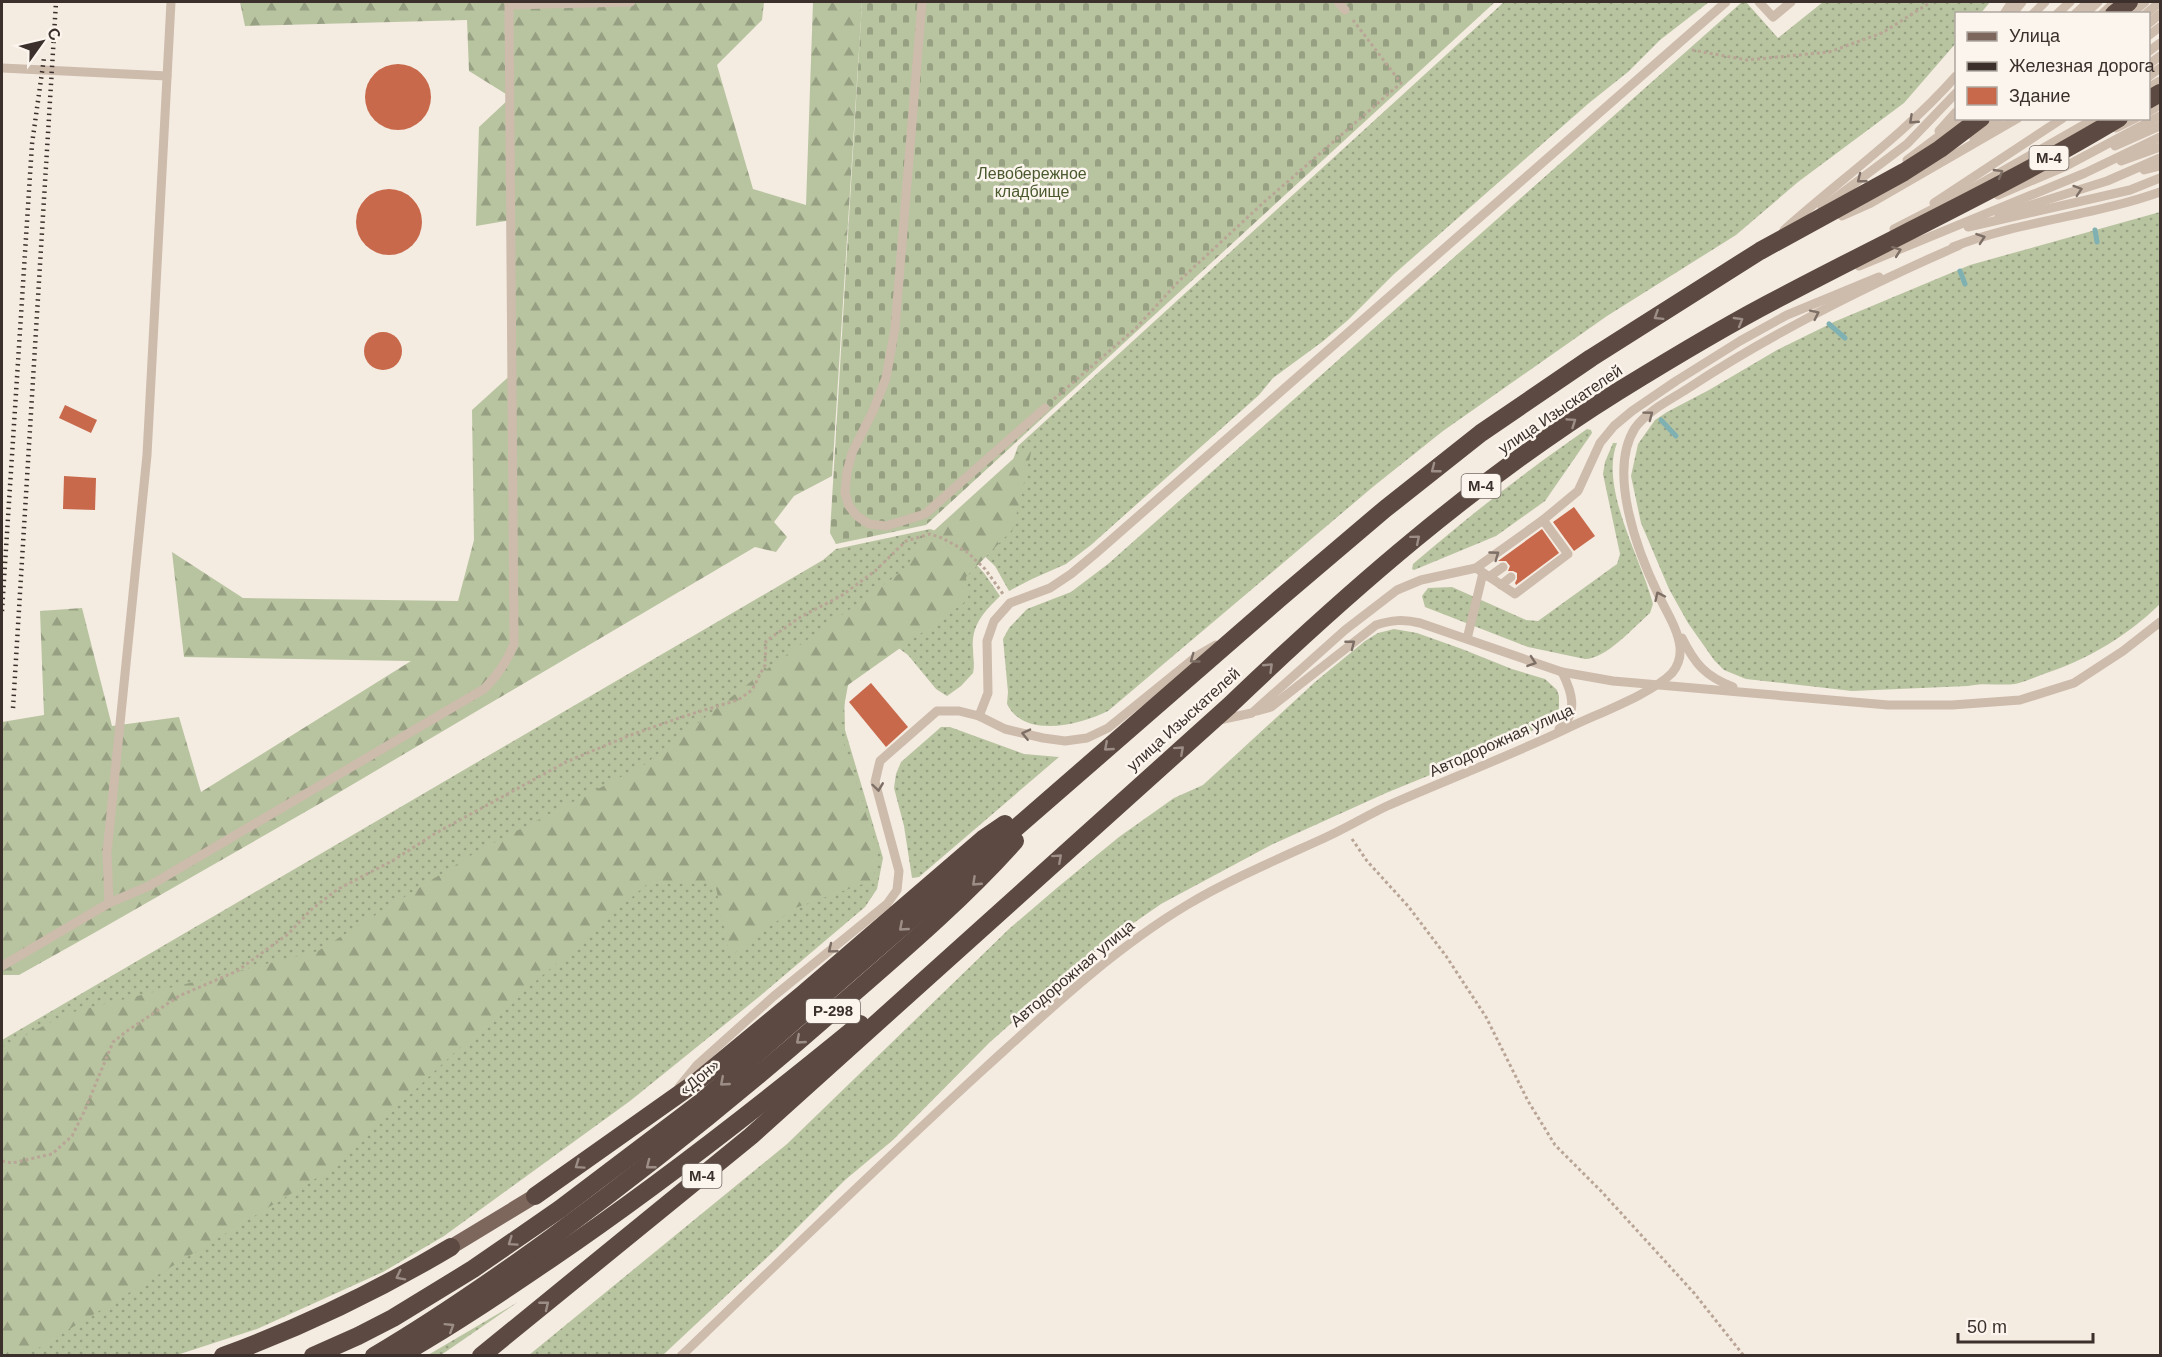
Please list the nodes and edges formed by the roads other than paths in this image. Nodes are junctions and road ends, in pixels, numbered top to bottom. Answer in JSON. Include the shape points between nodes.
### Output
{"nodes":[{"id":1,"x":171,"y":2,"type":"edge"},
{"id":2,"x":631,"y":2,"type":"edge"},
{"id":3,"x":922,"y":2,"type":"edge"},
{"id":4,"x":1338,"y":2,"type":"edge"},
{"id":5,"x":1726,"y":2,"type":"edge"},
{"id":6,"x":1759,"y":2,"type":"edge"},
{"id":7,"x":1791,"y":2,"type":"edge"},
{"id":8,"x":2129,"y":2,"type":"edge"},
{"id":9,"x":2145,"y":2,"type":"edge"},
{"id":10,"x":2160,"y":2,"type":"edge"},
{"id":11,"x":1345,"y":10,"type":"road end"},
{"id":12,"x":2116,"y":12,"type":"edge"},
{"id":13,"x":2133,"y":12,"type":"edge"},
{"id":14,"x":2148,"y":12,"type":"edge"},
{"id":15,"x":2,"y":68,"type":"edge"},
{"id":16,"x":167,"y":76,"type":"junction"},
{"id":17,"x":1955,"y":76,"type":"edge"},
{"id":18,"x":1955,"y":94,"type":"edge"},
{"id":19,"x":1955,"y":113,"type":"edge"},
{"id":20,"x":2160,"y":116,"type":"edge"},
{"id":21,"x":1960,"y":120,"type":"edge"},
{"id":22,"x":1978,"y":120,"type":"edge"},
{"id":23,"x":1997,"y":120,"type":"edge"},
{"id":24,"x":2016,"y":120,"type":"edge"},
{"id":25,"x":2060,"y":120,"type":"edge"},
{"id":26,"x":2082,"y":120,"type":"edge"},
{"id":27,"x":2092,"y":120,"type":"edge"},
{"id":28,"x":2116,"y":120,"type":"edge"},
{"id":29,"x":2132,"y":120,"type":"edge"},
{"id":30,"x":2160,"y":126,"type":"edge"},
{"id":31,"x":2160,"y":137,"type":"edge"},
{"id":32,"x":2160,"y":147,"type":"edge"},
{"id":33,"x":2070,"y":148,"type":"junction"},
{"id":34,"x":1918,"y":152,"type":"junction"},
{"id":35,"x":2027,"y":157,"type":"junction"},
{"id":36,"x":2160,"y":158,"type":"edge"},
{"id":37,"x":1947,"y":159,"type":"junction"},
{"id":38,"x":2066,"y":166,"type":"junction"},
{"id":39,"x":2160,"y":166,"type":"edge"},
{"id":40,"x":2085,"y":173,"type":"junction"},
{"id":41,"x":2160,"y":178,"type":"edge"},
{"id":42,"x":2107,"y":181,"type":"junction"},
{"id":43,"x":2160,"y":192,"type":"edge"},
{"id":44,"x":1853,"y":199,"type":"junction"},
{"id":45,"x":1897,"y":227,"type":"junction"},
{"id":46,"x":1918,"y":228,"type":"junction"},
{"id":47,"x":1943,"y":233,"type":"junction"},
{"id":48,"x":1958,"y":246,"type":"junction"},
{"id":49,"x":1760,"y":251,"type":"junction"},
{"id":50,"x":1784,"y":295,"type":"junction"},
{"id":51,"x":1045,"y":408,"type":"road end"},
{"id":52,"x":1543,"y":520,"type":"junction"},
{"id":53,"x":1503,"y":567,"type":"dead end"},
{"id":54,"x":1483,"y":573,"type":"junction"},
{"id":55,"x":1511,"y":578,"type":"dead end"},
{"id":56,"x":1502,"y":585,"type":"junction"},
{"id":57,"x":1672,"y":620,"type":"junction"},
{"id":58,"x":2160,"y":622,"type":"edge"},
{"id":59,"x":1244,"y":630,"type":"junction"},
{"id":60,"x":1467,"y":639,"type":"junction"},
{"id":61,"x":1562,"y":672,"type":"junction"},
{"id":62,"x":1659,"y":684,"type":"junction"},
{"id":63,"x":1761,"y":693,"type":"junction"},
{"id":64,"x":1252,"y":713,"type":"junction"},
{"id":65,"x":979,"y":716,"type":"junction"},
{"id":66,"x":1211,"y":722,"type":"junction"},
{"id":67,"x":1547,"y":738,"type":"junction"},
{"id":68,"x":1073,"y":778,"type":"junction"},
{"id":69,"x":109,"y":903,"type":"junction"},
{"id":70,"x":983,"y":925,"type":"junction"},
{"id":71,"x":2,"y":966,"type":"edge"},
{"id":72,"x":661,"y":1108,"type":"junction"},
{"id":73,"x":535,"y":1196,"type":"joint"},
{"id":74,"x":451,"y":1247,"type":"joint"},
{"id":75,"x":224,"y":1356,"type":"edge"},
{"id":76,"x":313,"y":1356,"type":"edge"},
{"id":77,"x":374,"y":1356,"type":"edge"},
{"id":78,"x":399,"y":1356,"type":"edge"},
{"id":79,"x":481,"y":1356,"type":"edge"},
{"id":80,"x":681,"y":1356,"type":"edge"}],
"edges":[{"from":1,"to":16,"type":"lane"},
{"from":2,"to":69,"type":"lane","via":[[509,5],[513,644],[507,661],[484,689],[149,886]]},
{"from":3,"to":51,"type":"lane","via":[[896,328],[886,378],[852,453],[845,494],[849,506],[869,524],[886,526],[925,514]]},
{"from":4,"to":11,"type":"lane"},
{"from":5,"to":65,"type":"lane","via":[[1095,554],[1050,588],[1010,603],[994,621],[987,641],[988,693]]},
{"from":6,"to":7,"type":"lane","via":[[1773,17]]},
{"from":8,"to":12,"type":"highway"},
{"from":9,"to":13,"type":"lane"},
{"from":10,"to":14,"type":"lane"},
{"from":15,"to":16,"type":"lane"},
{"from":16,"to":69,"type":"lane","via":[[147,455],[107,853]]},
{"from":17,"to":49,"type":"lane","one_way":true,"via":[[1898,135]]},
{"from":18,"to":49,"type":"lane","one_way":true,"via":[[1907,144]]},
{"from":19,"to":34,"type":"lane"},
{"from":20,"to":38,"type":"lane"},
{"from":21,"to":34,"type":"lane"},
{"from":22,"to":44,"type":"highway","name":"улица Изыскателей","number":"М-4","via":[[1904,172]]},
{"from":23,"to":37,"type":"lane"},
{"from":24,"to":37,"type":"lane"},
{"from":25,"to":45,"type":"lane"},
{"from":26,"to":35,"type":"lane"},
{"from":27,"to":35,"type":"lane"},
{"from":28,"to":33,"type":"highway","name":"улица Изыскателей","number":"М-4"},
{"from":29,"to":33,"type":"lane"},
{"from":30,"to":38,"type":"lane"},
{"from":31,"to":40,"type":"lane"},
{"from":32,"to":40,"type":"lane"},
{"from":33,"to":46,"type":"highway","name":"улица Изыскателей","number":"М-4"},
{"from":34,"to":44,"type":"lane"},
{"from":45,"to":35,"type":"lane","one_way":true},
{"from":36,"to":42,"type":"lane"},
{"from":37,"to":49,"type":"lane","via":[[1869,204]]},
{"from":38,"to":46,"type":"lane"},
{"from":39,"to":42,"type":"lane"},
{"from":40,"to":47,"type":"lane"},
{"from":41,"to":47,"type":"lane","via":[[2130,190]]},
{"from":47,"to":42,"type":"lane","one_way":true},
{"from":48,"to":43,"type":"lane","one_way":true,"via":[[1994,233]]},
{"from":44,"to":49,"type":"highway","name":"улица Изыскателей","number":"М-4"},
{"from":45,"to":50,"type":"lane"},
{"from":46,"to":50,"type":"highway","name":"улица Изыскателей","number":"М-4"},
{"from":50,"to":47,"type":"lane","one_way":true},
{"from":48,"to":52,"type":"lane","via":[[1787,315],[1676,381],[1614,426],[1600,443],[1578,491]]},
{"from":57,"to":48,"type":"lane","one_way":true,"via":[[1642,555],[1628,506],[1623,476],[1633,431],[1643,418],[1784,330]]},
{"from":49,"to":59,"type":"highway","name":"улица Изыскателей","number":"М-4","one_way":true,"via":[[1591,358],[1481,434],[1385,509]]},
{"from":66,"to":50,"type":"highway","name":"улица Изыскателей","number":"М-4","one_way":true,"via":[[1378,571],[1528,451],[1617,392]]},
{"from":54,"to":52,"type":"lane","one_way":true},
{"from":52,"to":56,"type":"lane","via":[[1568,554],[1515,594]]},
{"from":53,"to":54,"type":"lane"},
{"from":54,"to":56,"type":"lane"},
{"from":54,"to":60,"type":"lane"},
{"from":54,"to":64,"type":"lane","via":[[1421,580],[1396,590]]},
{"from":55,"to":56,"type":"lane"},
{"from":57,"to":62,"type":"lane","via":[[1680,657],[1677,668]]},
{"from":57,"to":63,"type":"lane","via":[[1688,651],[1714,679]]},
{"from":58,"to":63,"type":"lane","via":[[2074,683],[2020,700],[1888,705]]},
{"from":59,"to":65,"type":"lane","one_way":true,"via":[[1197,656],[1108,728],[1087,738],[1043,738],[1005,729]]},
{"from":59,"to":68,"type":"highway","name":"улица Изыскателей","number":"М-4","one_way":true},
{"from":60,"to":61,"type":"lane","one_way":true},
{"from":64,"to":60,"type":"lane","one_way":true,"via":[[1271,707],[1376,625],[1404,619]]},
{"from":61,"to":62,"type":"lane"},
{"from":61,"to":67,"type":"lane","via":[[1573,702],[1571,716]]},
{"from":62,"to":63,"type":"lane"},
{"from":62,"to":67,"type":"lane","name":"Автодорожная улица"},
{"from":64,"to":66,"type":"lane"},
{"from":65,"to":72,"type":"lane","one_way":true,"via":[[938,711],[880,761],[875,782],[895,849],[897,890],[887,904],[697,1065]]},
{"from":70,"to":66,"type":"highway","name":"улица Изыскателей","number":"М-4","one_way":true},
{"from":67,"to":80,"type":"lane","name":"Автодорожная улица","via":[[1381,809],[1193,901],[1156,924],[1100,965],[923,1125]]},
{"from":68,"to":72,"type":"highway","via":[[983,839],[803,994]]},
{"from":68,"to":76,"type":"highway","name":"«Дон»","number":"М-4","one_way":true,"via":[[708,1096],[619,1165],[445,1287],[358,1336]]},
{"from":68,"to":77,"type":"highway","number":"Р-298","one_way":true,"via":[[990,869],[750,1084],[640,1172],[486,1285]]},
{"from":69,"to":71,"type":"lane"},
{"from":78,"to":70,"type":"highway","number":"Р-298","one_way":true,"via":[[494,1298],[681,1167]]},
{"from":79,"to":70,"type":"highway","number":"М-4","one_way":true,"via":[[751,1136]]},
{"from":72,"to":73,"type":"highway","one_way":true},
{"from":73,"to":74,"type":"main road"},
{"from":74,"to":75,"type":"highway","one_way":true,"via":[[340,1306]]}]}
